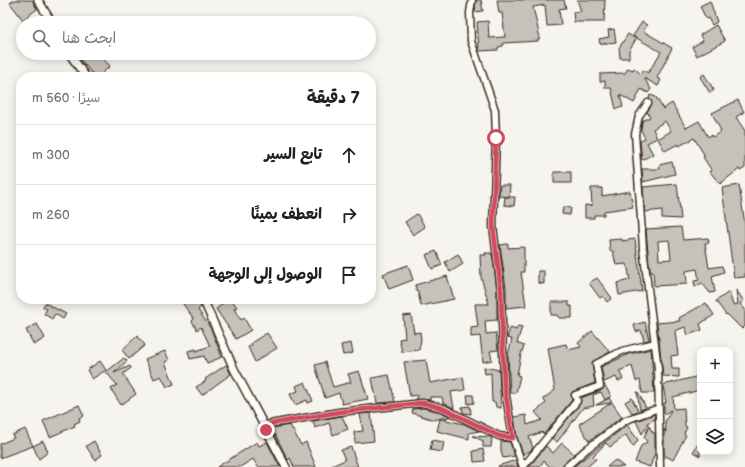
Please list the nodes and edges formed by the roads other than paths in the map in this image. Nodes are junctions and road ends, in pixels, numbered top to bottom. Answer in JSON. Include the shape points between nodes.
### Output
{"nodes":[{"id":1,"x":38,"y":0,"type":"edge"},
{"id":2,"x":472,"y":0,"type":"edge"},
{"id":3,"x":48,"y":16,"type":"edge"},
{"id":4,"x":74,"y":60,"type":"edge"},
{"id":5,"x":82,"y":72,"type":"edge"},
{"id":6,"x":648,"y":102,"type":"dead end"},
{"id":7,"x":205,"y":304,"type":"edge"},
{"id":8,"x":655,"y":343,"type":"junction"},
{"id":9,"x":659,"y":408,"type":"junction"},
{"id":10,"x":264,"y":425,"type":"junction"},
{"id":11,"x":513,"y":438,"type":"junction"},
{"id":12,"x":286,"y":467,"type":"edge"},
{"id":13,"x":523,"y":467,"type":"edge"},
{"id":14,"x":566,"y":467,"type":"edge"},
{"id":15,"x":660,"y":467,"type":"edge"}],
"edges":[{"from":1,"to":3,"type":"street"},
{"from":2,"to":11,"type":"street","via":[[471,41],[495,110],[493,226],[501,290],[504,384]]},
{"from":4,"to":5,"type":"street"},
{"from":6,"to":8,"type":"street","via":[[639,116],[635,134],[643,248]]},
{"from":7,"to":10,"type":"street","via":[[234,369]]},
{"from":8,"to":9,"type":"street"},
{"from":8,"to":13,"type":"street","via":[[622,351],[596,364],[600,386],[575,396],[577,401]]},
{"from":9,"to":14,"type":"street","via":[[626,420]]},
{"from":9,"to":15,"type":"street"},
{"from":10,"to":11,"type":"street","via":[[339,412],[423,403],[442,408],[499,436]]},
{"from":10,"to":12,"type":"street"},
{"from":11,"to":13,"type":"street"}]}
